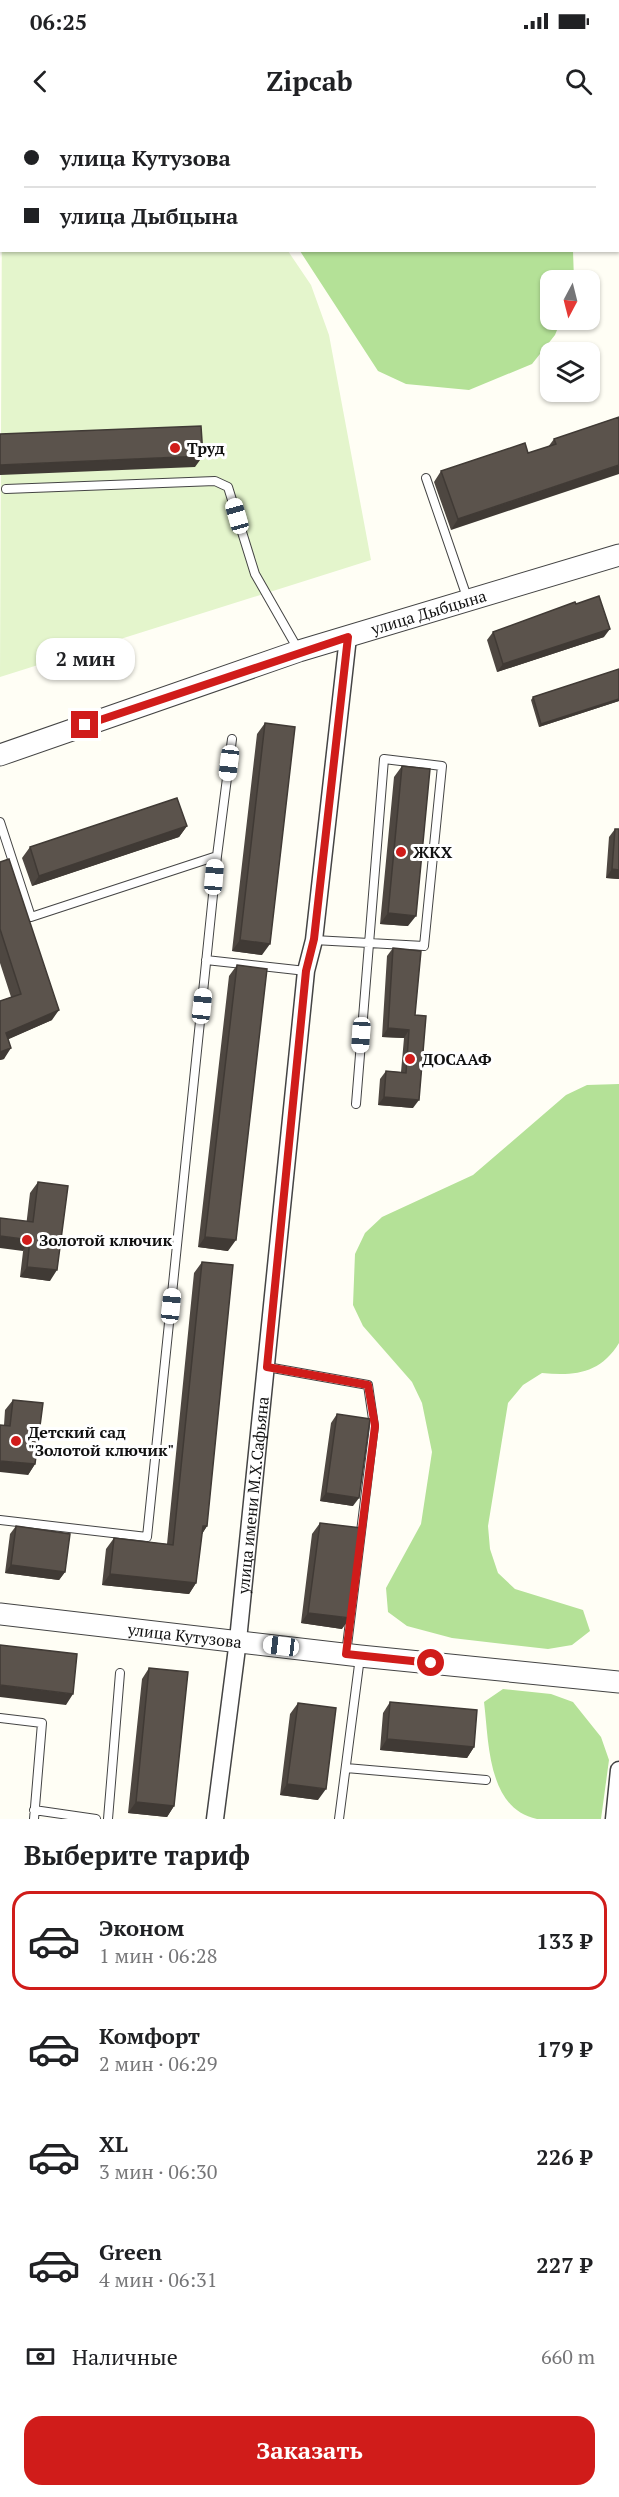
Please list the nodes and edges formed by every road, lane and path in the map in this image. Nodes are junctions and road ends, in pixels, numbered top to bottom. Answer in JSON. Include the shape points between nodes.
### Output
{"nodes":[{"id":1,"x":426,"y":478,"type":"dead end"},
{"id":2,"x":6,"y":489,"type":"dead end"},
{"id":3,"x":619,"y":555,"type":"edge"},
{"id":4,"x":468,"y":600,"type":"junction"},
{"id":5,"x":348,"y":637,"type":"junction"},
{"id":6,"x":299,"y":651,"type":"junction"},
{"id":7,"x":232,"y":739,"type":"dead end"},
{"id":8,"x":0,"y":755,"type":"edge"},
{"id":9,"x":0,"y":822,"type":"edge"},
{"id":10,"x":216,"y":856,"type":"junction"},
{"id":11,"x":314,"y":939,"type":"junction"},
{"id":12,"x":368,"y":942,"type":"junction"},
{"id":13,"x":206,"y":960,"type":"junction"},
{"id":14,"x":306,"y":971,"type":"junction"},
{"id":15,"x":356,"y":1104,"type":"dead end"},
{"id":16,"x":267,"y":1367,"type":"junction"},
{"id":17,"x":0,"y":1520,"type":"edge"},
{"id":18,"x":0,"y":1614,"type":"edge"},
{"id":19,"x":238,"y":1640,"type":"junction"},
{"id":20,"x":353,"y":1655,"type":"junction"},
{"id":21,"x":120,"y":1673,"type":"dead end"},
{"id":22,"x":619,"y":1682,"type":"edge"},
{"id":23,"x":0,"y":1718,"type":"edge"},
{"id":24,"x":346,"y":1768,"type":"junction"},
{"id":25,"x":619,"y":1770,"type":"edge"},
{"id":26,"x":486,"y":1780,"type":"dead end"},
{"id":27,"x":34,"y":1814,"type":"edge"},
{"id":28,"x":96,"y":1819,"type":"edge"},
{"id":29,"x":108,"y":1819,"type":"edge"},
{"id":30,"x":215,"y":1819,"type":"edge"},
{"id":31,"x":339,"y":1819,"type":"edge"},
{"id":32,"x":614,"y":1819,"type":"edge"}],
"edges":[{"from":1,"to":4,"type":"lane"},
{"from":2,"to":6,"type":"lane","via":[[223,483],[228,486],[255,574]]},
{"from":3,"to":4,"type":"street","name":"улица Дыбцына"},
{"from":4,"to":5,"type":"street","name":"улица Дыбцына"},
{"from":5,"to":6,"type":"street","name":"улица Дыбцына"},
{"from":5,"to":11,"type":"street","name":"улица имени М.Х.Сафьяна"},
{"from":6,"to":8,"type":"street","name":"улица Дыбцына"},
{"from":7,"to":10,"type":"lane"},
{"from":9,"to":10,"type":"lane","via":[[31,917]]},
{"from":10,"to":13,"type":"lane"},
{"from":11,"to":12,"type":"lane"},
{"from":11,"to":14,"type":"street","name":"улица имени М.Х.Сафьяна"},
{"from":12,"to":12,"type":"lane","via":[[424,946],[442,766],[384,759]]},
{"from":12,"to":15,"type":"lane"},
{"from":13,"to":14,"type":"lane"},
{"from":13,"to":17,"type":"lane","via":[[147,1537]]},
{"from":14,"to":16,"type":"street","name":"улица имени М.Х.Сафьяна"},
{"from":16,"to":19,"type":"street","name":"улица имени М.Х.Сафьяна"},
{"from":16,"to":20,"type":"lane","via":[[368,1385],[375,1426]]},
{"from":18,"to":19,"type":"street","name":"улица Кутузова"},
{"from":19,"to":20,"type":"street","name":"улица Кутузова"},
{"from":19,"to":30,"type":"street","name":"улица имени М.Х.Сафьяна"},
{"from":20,"to":22,"type":"street","name":"улица Кутузова"},
{"from":20,"to":24,"type":"lane"},
{"from":21,"to":29,"type":"lane"},
{"from":23,"to":27,"type":"lane","via":[[42,1723]]},
{"from":24,"to":26,"type":"lane"},
{"from":24,"to":31,"type":"lane"},
{"from":25,"to":32,"type":"street"},
{"from":27,"to":28,"type":"lane"}]}
